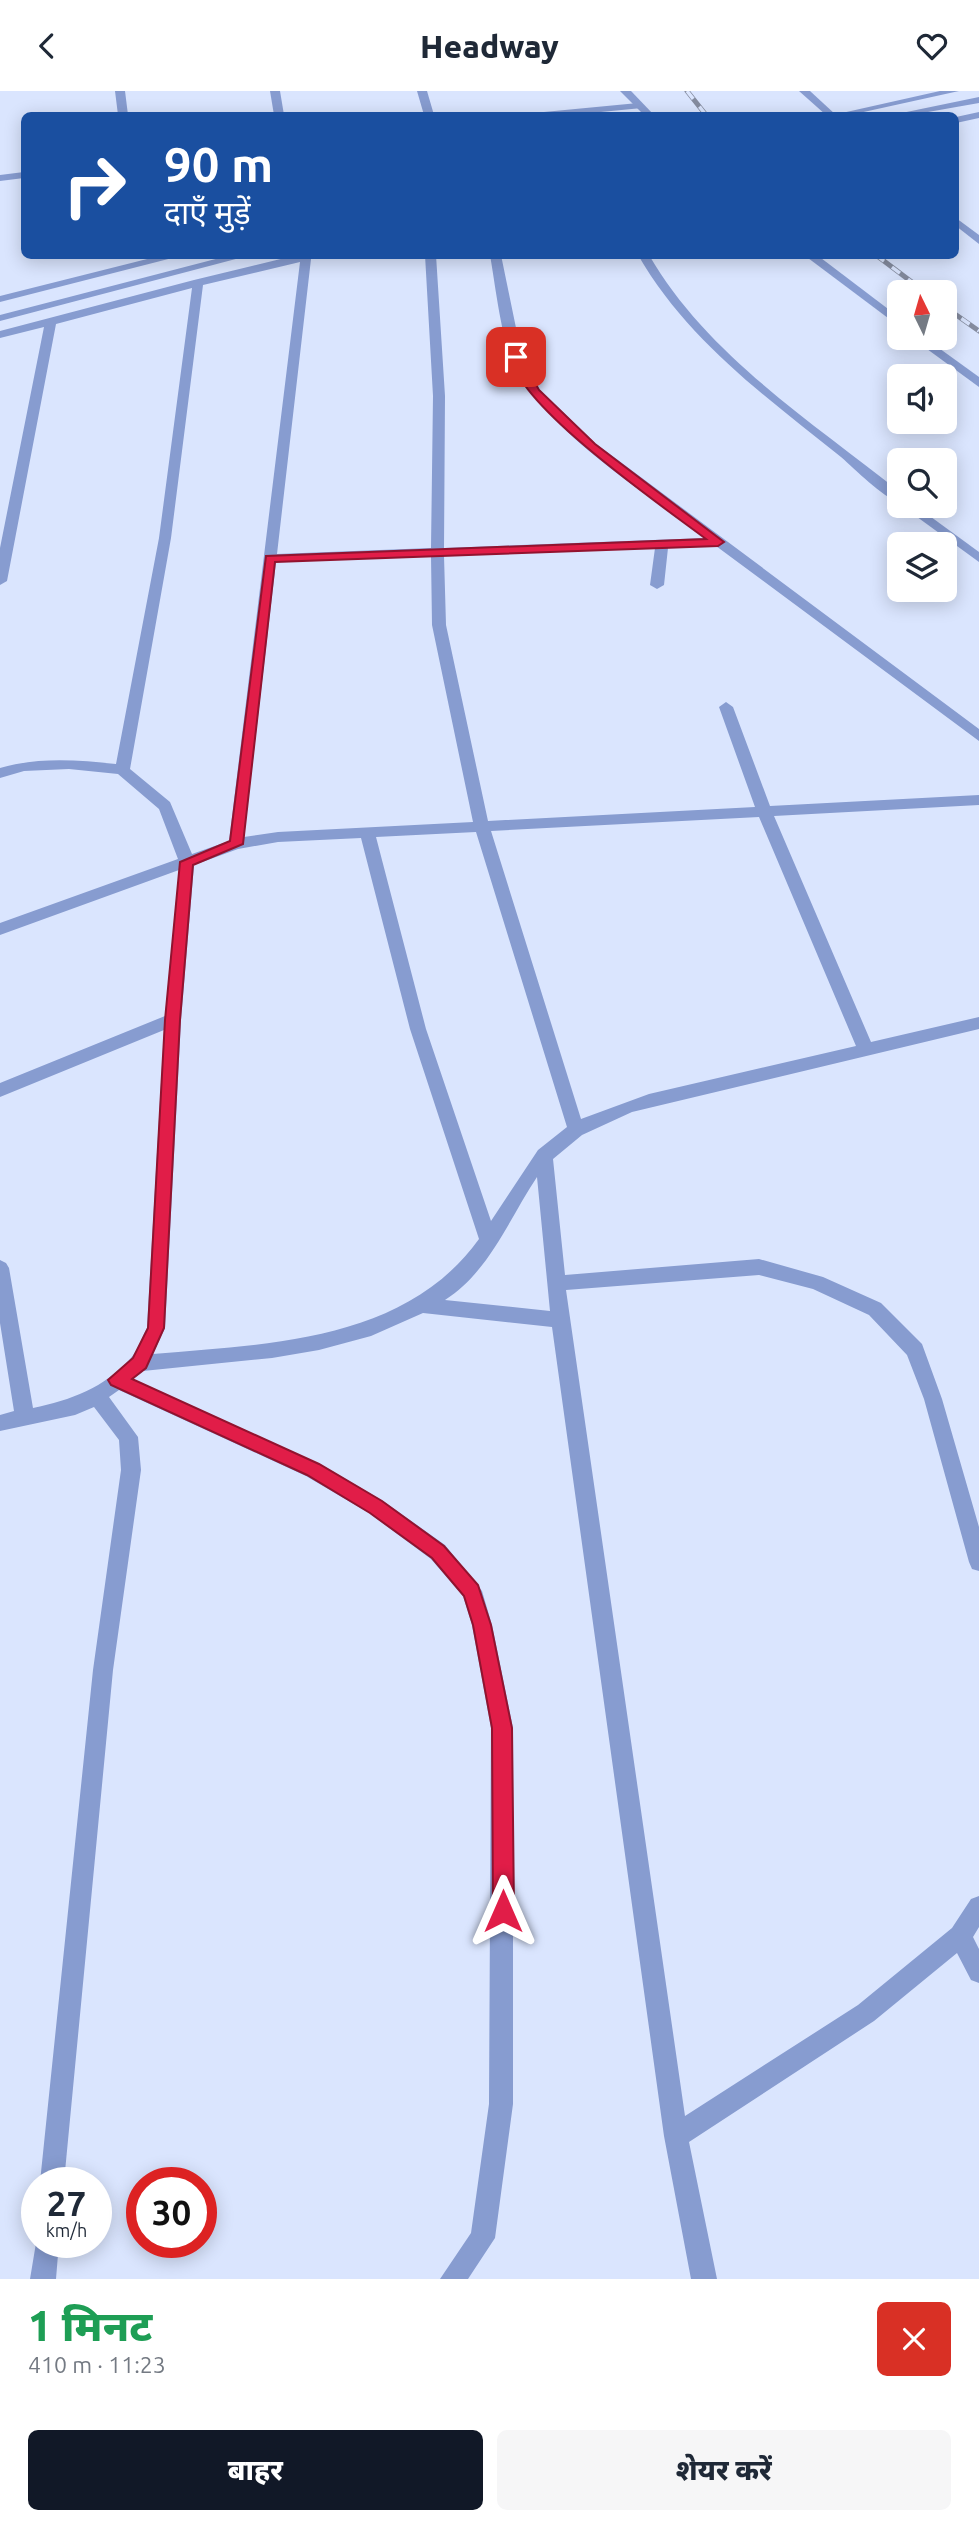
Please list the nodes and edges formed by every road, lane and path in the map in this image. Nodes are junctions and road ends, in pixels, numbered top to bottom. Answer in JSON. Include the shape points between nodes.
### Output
{"nodes":[{"id":1,"x":120,"y":91,"type":"edge"},
{"id":2,"x":275,"y":91,"type":"edge"},
{"id":3,"x":422,"y":91,"type":"edge"},
{"id":4,"x":625,"y":91,"type":"edge"},
{"id":5,"x":804,"y":91,"type":"edge"},
{"id":6,"x":954,"y":91,"type":"edge"},
{"id":7,"x":979,"y":100,"type":"edge"},
{"id":8,"x":638,"y":106,"type":"junction"},
{"id":9,"x":123,"y":112,"type":"edge"},
{"id":10,"x":278,"y":112,"type":"edge"},
{"id":11,"x":428,"y":112,"type":"edge"},
{"id":12,"x":575,"y":112,"type":"edge"},
{"id":13,"x":645,"y":112,"type":"edge"},
{"id":14,"x":828,"y":112,"type":"edge"},
{"id":15,"x":852,"y":112,"type":"edge"},
{"id":16,"x":913,"y":112,"type":"edge"},
{"id":17,"x":979,"y":115,"type":"edge"},
{"id":18,"x":959,"y":119,"type":"edge"},
{"id":19,"x":21,"y":175,"type":"edge"},
{"id":20,"x":0,"y":177,"type":"edge"},
{"id":21,"x":959,"y":224,"type":"edge"},
{"id":22,"x":979,"y":241,"type":"edge"},
{"id":23,"x":230,"y":259,"type":"edge"},
{"id":24,"x":297,"y":259,"type":"edge"},
{"id":25,"x":310,"y":259,"type":"edge"},
{"id":26,"x":430,"y":259,"type":"edge"},
{"id":27,"x":496,"y":259,"type":"edge"},
{"id":28,"x":645,"y":259,"type":"edge"},
{"id":29,"x":814,"y":259,"type":"edge"},
{"id":30,"x":142,"y":260,"type":"edge"},
{"id":31,"x":198,"y":282,"type":"junction"},
{"id":32,"x":0,"y":299,"type":"edge"},
{"id":33,"x":887,"y":314,"type":"edge"},
{"id":34,"x":0,"y":318,"type":"edge"},
{"id":35,"x":51,"y":321,"type":"junction"},
{"id":36,"x":0,"y":335,"type":"edge"},
{"id":37,"x":934,"y":350,"type":"edge"},
{"id":38,"x":979,"y":383,"type":"edge"},
{"id":39,"x":887,"y":488,"type":"edge"},
{"id":40,"x":924,"y":518,"type":"edge"},
{"id":41,"x":718,"y":542,"type":"junction"},
{"id":42,"x":662,"y":544,"type":"junction"},
{"id":43,"x":436,"y":553,"type":"junction"},
{"id":44,"x":270,"y":558,"type":"junction"},
{"id":45,"x":979,"y":558,"type":"edge"},
{"id":46,"x":0,"y":581,"type":"edge"},
{"id":47,"x":657,"y":585,"type":"dead end"},
{"id":48,"x":726,"y":707,"type":"dead end"},
{"id":49,"x":979,"y":736,"type":"edge"},
{"id":50,"x":122,"y":770,"type":"junction"},
{"id":51,"x":0,"y":773,"type":"edge"},
{"id":52,"x":979,"y":800,"type":"edge"},
{"id":53,"x":764,"y":810,"type":"junction"},
{"id":54,"x":481,"y":824,"type":"junction"},
{"id":55,"x":367,"y":831,"type":"junction"},
{"id":56,"x":236,"y":844,"type":"junction"},
{"id":57,"x":187,"y":862,"type":"junction"},
{"id":58,"x":0,"y":929,"type":"edge"},
{"id":59,"x":173,"y":1020,"type":"junction"},
{"id":60,"x":979,"y":1023,"type":"edge"},
{"id":61,"x":866,"y":1050,"type":"junction"},
{"id":62,"x":0,"y":1090,"type":"edge"},
{"id":63,"x":576,"y":1129,"type":"junction"},
{"id":64,"x":544,"y":1156,"type":"junction"},
{"id":65,"x":489,"y":1242,"type":"junction"},
{"id":66,"x":0,"y":1268,"type":"edge"},
{"id":67,"x":557,"y":1283,"type":"junction"},
{"id":68,"x":421,"y":1305,"type":"junction"},
{"id":69,"x":560,"y":1320,"type":"junction"},
{"id":70,"x":139,"y":1363,"type":"junction"},
{"id":71,"x":117,"y":1380,"type":"junction"},
{"id":72,"x":97,"y":1395,"type":"junction"},
{"id":73,"x":25,"y":1418,"type":"junction"},
{"id":74,"x":0,"y":1423,"type":"edge"},
{"id":75,"x":979,"y":1562,"type":"edge"},
{"id":76,"x":979,"y":1907,"type":"edge"},
{"id":77,"x":960,"y":1936,"type":"junction"},
{"id":78,"x":979,"y":1972,"type":"edge"},
{"id":79,"x":676,"y":2136,"type":"junction"},
{"id":80,"x":53,"y":2167,"type":"edge"},
{"id":81,"x":45,"y":2258,"type":"edge"},
{"id":82,"x":43,"y":2279,"type":"edge"},
{"id":83,"x":453,"y":2279,"type":"edge"},
{"id":84,"x":704,"y":2279,"type":"edge"}],
"edges":[{"from":1,"to":9,"type":"street"},
{"from":2,"to":10,"type":"street"},
{"from":3,"to":11,"type":"street"},
{"from":4,"to":8,"type":"street"},
{"from":5,"to":14,"type":"street"},
{"from":6,"to":15,"type":"street"},
{"from":7,"to":16,"type":"street"},
{"from":8,"to":12,"type":"street"},
{"from":8,"to":13,"type":"street"},
{"from":17,"to":18,"type":"street"},
{"from":19,"to":20,"type":"street"},
{"from":21,"to":22,"type":"street"},
{"from":23,"to":34,"type":"street"},
{"from":24,"to":31,"type":"street"},
{"from":25,"to":44,"type":"street"},
{"from":26,"to":43,"type":"street","via":[[439,396]]},
{"from":27,"to":41,"type":"street","via":[[516,357],[534,391],[591,446]]},
{"from":28,"to":39,"type":"street","via":[[684,317],[732,363]]},
{"from":29,"to":33,"type":"street"},
{"from":30,"to":32,"type":"street"},
{"from":31,"to":35,"type":"street"},
{"from":31,"to":50,"type":"street","via":[[165,538]]},
{"from":35,"to":36,"type":"street"},
{"from":35,"to":46,"type":"street"},
{"from":37,"to":38,"type":"street"},
{"from":40,"to":45,"type":"street"},
{"from":41,"to":42,"type":"street"},
{"from":41,"to":49,"type":"street"},
{"from":42,"to":43,"type":"street"},
{"from":42,"to":47,"type":"street"},
{"from":43,"to":44,"type":"street"},
{"from":43,"to":54,"type":"street","via":[[439,625]]},
{"from":44,"to":56,"type":"street"},
{"from":48,"to":53,"type":"street"},
{"from":50,"to":51,"type":"street","via":[[69,764],[23,766]]},
{"from":50,"to":57,"type":"street","via":[[165,806]]},
{"from":52,"to":53,"type":"street"},
{"from":53,"to":54,"type":"street"},
{"from":53,"to":61,"type":"street"},
{"from":54,"to":55,"type":"street"},
{"from":54,"to":63,"type":"street"},
{"from":55,"to":56,"type":"street"},
{"from":55,"to":65,"type":"street","via":[[418,1029]]},
{"from":56,"to":57,"type":"street"},
{"from":57,"to":58,"type":"street"},
{"from":57,"to":59,"type":"street"},
{"from":59,"to":62,"type":"street"},
{"from":59,"to":70,"type":"street","via":[[159,1303],[156,1328]]},
{"from":60,"to":61,"type":"street"},
{"from":61,"to":63,"type":"street","via":[[634,1105]]},
{"from":63,"to":64,"type":"street"},
{"from":64,"to":65,"type":"street","via":[[515,1193]]},
{"from":64,"to":67,"type":"street"},
{"from":65,"to":68,"type":"street","via":[[456,1284]]},
{"from":66,"to":73,"type":"street"},
{"from":67,"to":69,"type":"street"},
{"from":67,"to":75,"type":"street","via":[[759,1267],[817,1282],[875,1310],[915,1350]]},
{"from":68,"to":69,"type":"street"},
{"from":68,"to":70,"type":"street","via":[[313,1346]]},
{"from":69,"to":79,"type":"street"},
{"from":70,"to":71,"type":"street"},
{"from":71,"to":72,"type":"street"},
{"from":71,"to":83,"type":"street","via":[[313,1470],[366,1501],[438,1552],[471,1591],[502,1728],[501,2104],[483,2238]]},
{"from":72,"to":73,"type":"street","via":[[75,1407]]},
{"from":72,"to":80,"type":"street","via":[[128,1437],[131,1470],[103,1670]]},
{"from":73,"to":74,"type":"street"},
{"from":76,"to":77,"type":"street"},
{"from":77,"to":78,"type":"street"},
{"from":77,"to":79,"type":"street","via":[[866,2013]]},
{"from":79,"to":84,"type":"street"},
{"from":81,"to":82,"type":"street"}]}
